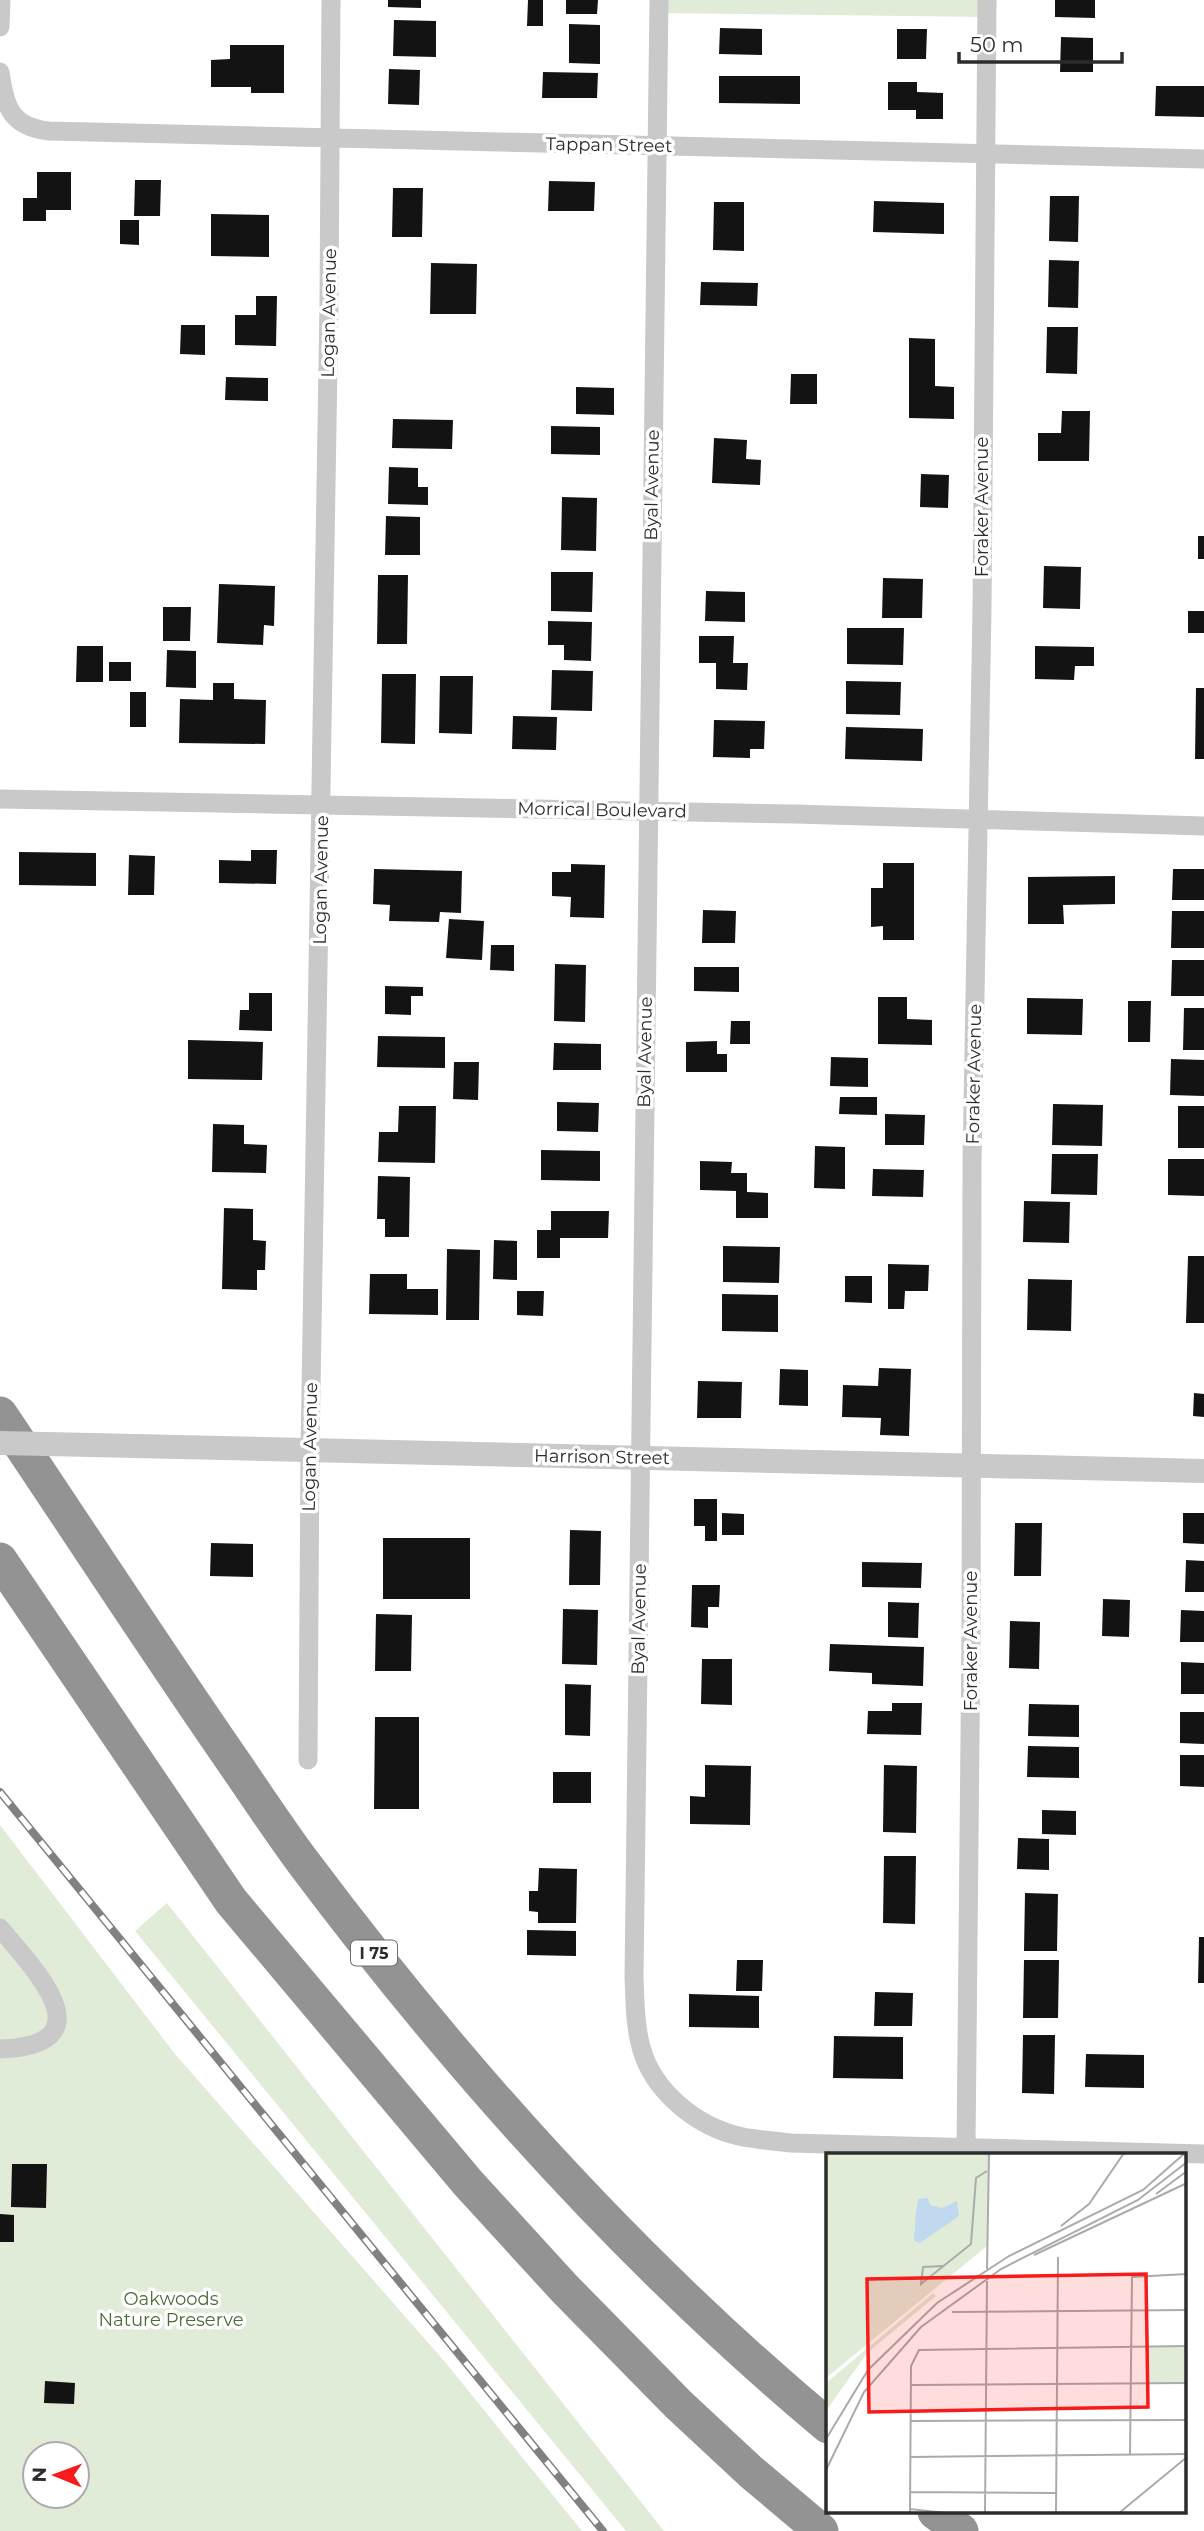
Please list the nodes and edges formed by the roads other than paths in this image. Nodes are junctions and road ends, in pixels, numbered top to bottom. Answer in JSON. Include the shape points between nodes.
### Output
{"nodes":[{"id":1,"x":1,"y":0,"type":"edge"},
{"id":2,"x":331,"y":0,"type":"edge"},
{"id":3,"x":659,"y":0,"type":"edge"},
{"id":4,"x":987,"y":0,"type":"edge"},
{"id":5,"x":0,"y":27,"type":"edge"},
{"id":6,"x":0,"y":72,"type":"edge"},
{"id":7,"x":330,"y":138,"type":"junction"},
{"id":8,"x":656,"y":146,"type":"junction"},
{"id":9,"x":985,"y":154,"type":"junction"},
{"id":10,"x":1204,"y":159,"type":"edge"},
{"id":11,"x":0,"y":799,"type":"edge"},
{"id":12,"x":322,"y":804,"type":"junction"},
{"id":13,"x":648,"y":812,"type":"junction"},
{"id":14,"x":978,"y":819,"type":"junction"},
{"id":15,"x":1204,"y":826,"type":"edge"},
{"id":16,"x":0,"y":1414,"type":"edge"},
{"id":17,"x":0,"y":1443,"type":"edge"},
{"id":18,"x":310,"y":1450,"type":"junction"},
{"id":19,"x":641,"y":1458,"type":"junction"},
{"id":20,"x":971,"y":1467,"type":"junction"},
{"id":21,"x":1204,"y":1471,"type":"edge"},
{"id":22,"x":0,"y":1560,"type":"edge"},
{"id":23,"x":308,"y":1760,"type":"dead end"},
{"id":24,"x":0,"y":1928,"type":"edge"},
{"id":25,"x":0,"y":2049,"type":"edge"},
{"id":26,"x":966,"y":2148,"type":"junction"},
{"id":27,"x":1164,"y":2153,"type":"edge"},
{"id":28,"x":1186,"y":2154,"type":"edge"},
{"id":29,"x":1204,"y":2154,"type":"edge"},
{"id":30,"x":826,"y":2424,"type":"edge"},
{"id":31,"x":938,"y":2514,"type":"edge"},
{"id":32,"x":821,"y":2531,"type":"edge"},
{"id":33,"x":961,"y":2531,"type":"edge"}],
"edges":[{"from":1,"to":5,"type":"street"},
{"from":2,"to":7,"type":"street","name":"Logan Avenue"},
{"from":3,"to":8,"type":"street","name":"Byal Avenue"},
{"from":4,"to":9,"type":"street","name":"Foraker Avenue"},
{"from":6,"to":7,"type":"street","name":"Tappan Street","via":[[3,97],[18,121],[49,131]]},
{"from":7,"to":8,"type":"street","name":"Tappan Street"},
{"from":7,"to":12,"type":"street","name":"Logan Avenue"},
{"from":8,"to":9,"type":"street","name":"Tappan Street"},
{"from":8,"to":13,"type":"street","name":"Byal Avenue"},
{"from":9,"to":10,"type":"street","name":"Tappan Street"},
{"from":9,"to":14,"type":"street","name":"Foraker Avenue"},
{"from":11,"to":12,"type":"street","name":"Morrical Boulevard"},
{"from":12,"to":13,"type":"street","name":"Morrical Boulevard"},
{"from":12,"to":18,"type":"street","name":"Logan Avenue"},
{"from":13,"to":14,"type":"street","name":"Morrical Boulevard"},
{"from":13,"to":19,"type":"street","name":"Byal Avenue"},
{"from":14,"to":15,"type":"street","name":"Morrical Boulevard"},
{"from":14,"to":20,"type":"street","name":"Foraker Avenue"},
{"from":16,"to":30,"type":"highway","number":"I 75","via":[[303,1861],[447,2045],[538,2150],[657,2274]]},
{"from":17,"to":18,"type":"street","name":"Harrison Street","bridge":true},
{"from":18,"to":19,"type":"street","name":"Harrison Street"},
{"from":18,"to":23,"type":"street","name":"Logan Avenue"},
{"from":19,"to":20,"type":"street","name":"Harrison Street"},
{"from":19,"to":26,"type":"street","name":"Byal Avenue","via":[[634,1977],[637,2028],[650,2070],[668,2096],[687,2112],[742,2137],[791,2143]]},
{"from":20,"to":21,"type":"street","name":"Harrison Street"},
{"from":20,"to":26,"type":"street","name":"Foraker Avenue"},
{"from":22,"to":32,"type":"highway","via":[[231,1901],[451,2162],[641,2367],[751,2472]]},
{"from":24,"to":25,"type":"street","via":[[50,1992],[57,2007],[57,2023],[49,2037],[35,2045]]},
{"from":26,"to":27,"type":"street","name":"Byal Avenue"},
{"from":28,"to":29,"type":"street","name":"Byal Avenue"},
{"from":31,"to":33,"type":"highway"}]}
